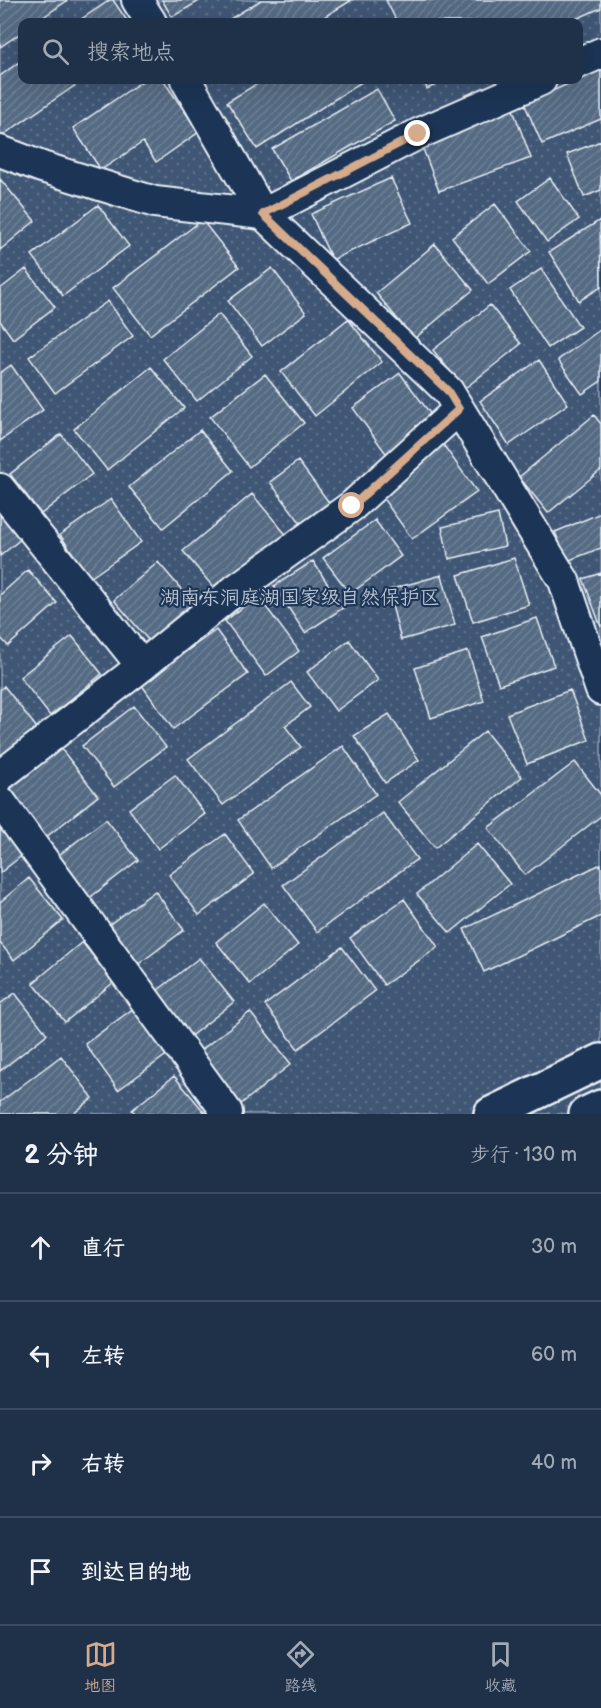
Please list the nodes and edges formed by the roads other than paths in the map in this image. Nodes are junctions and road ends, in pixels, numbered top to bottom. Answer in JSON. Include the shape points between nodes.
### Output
{"nodes":[{"id":1,"x":137,"y":0,"type":"edge"},
{"id":2,"x":148,"y":18,"type":"edge"},
{"id":3,"x":601,"y":52,"type":"edge"},
{"id":4,"x":583,"y":61,"type":"edge"},
{"id":5,"x":188,"y":84,"type":"edge"},
{"id":6,"x":532,"y":84,"type":"edge"},
{"id":7,"x":2,"y":155,"type":"edge"},
{"id":8,"x":263,"y":214,"type":"junction"},
{"id":9,"x":459,"y":409,"type":"junction"},
{"id":10,"x":0,"y":489,"type":"edge"},
{"id":11,"x":142,"y":666,"type":"junction"},
{"id":12,"x":601,"y":690,"type":"edge"},
{"id":13,"x":0,"y":776,"type":"edge"},
{"id":14,"x":0,"y":801,"type":"edge"},
{"id":15,"x":601,"y":1061,"type":"edge"},
{"id":16,"x":601,"y":1107,"type":"edge"},
{"id":17,"x":227,"y":1112,"type":"dead end"},
{"id":18,"x":491,"y":1114,"type":"edge"},
{"id":19,"x":586,"y":1114,"type":"edge"}],
"edges":[{"from":1,"to":2,"type":"street"},
{"from":3,"to":4,"type":"street"},
{"from":5,"to":8,"type":"street"},
{"from":6,"to":8,"type":"street","via":[[418,134]]},
{"from":7,"to":8,"type":"street","via":[[155,202]]},
{"from":8,"to":9,"type":"street","via":[[448,391]]},
{"from":9,"to":11,"type":"street","via":[[352,506],[235,590]]},
{"from":9,"to":12,"type":"street","via":[[564,581]]},
{"from":10,"to":11,"type":"street"},
{"from":11,"to":13,"type":"street"},
{"from":14,"to":17,"type":"street"},
{"from":15,"to":18,"type":"main road"},
{"from":16,"to":19,"type":"main road"}]}
